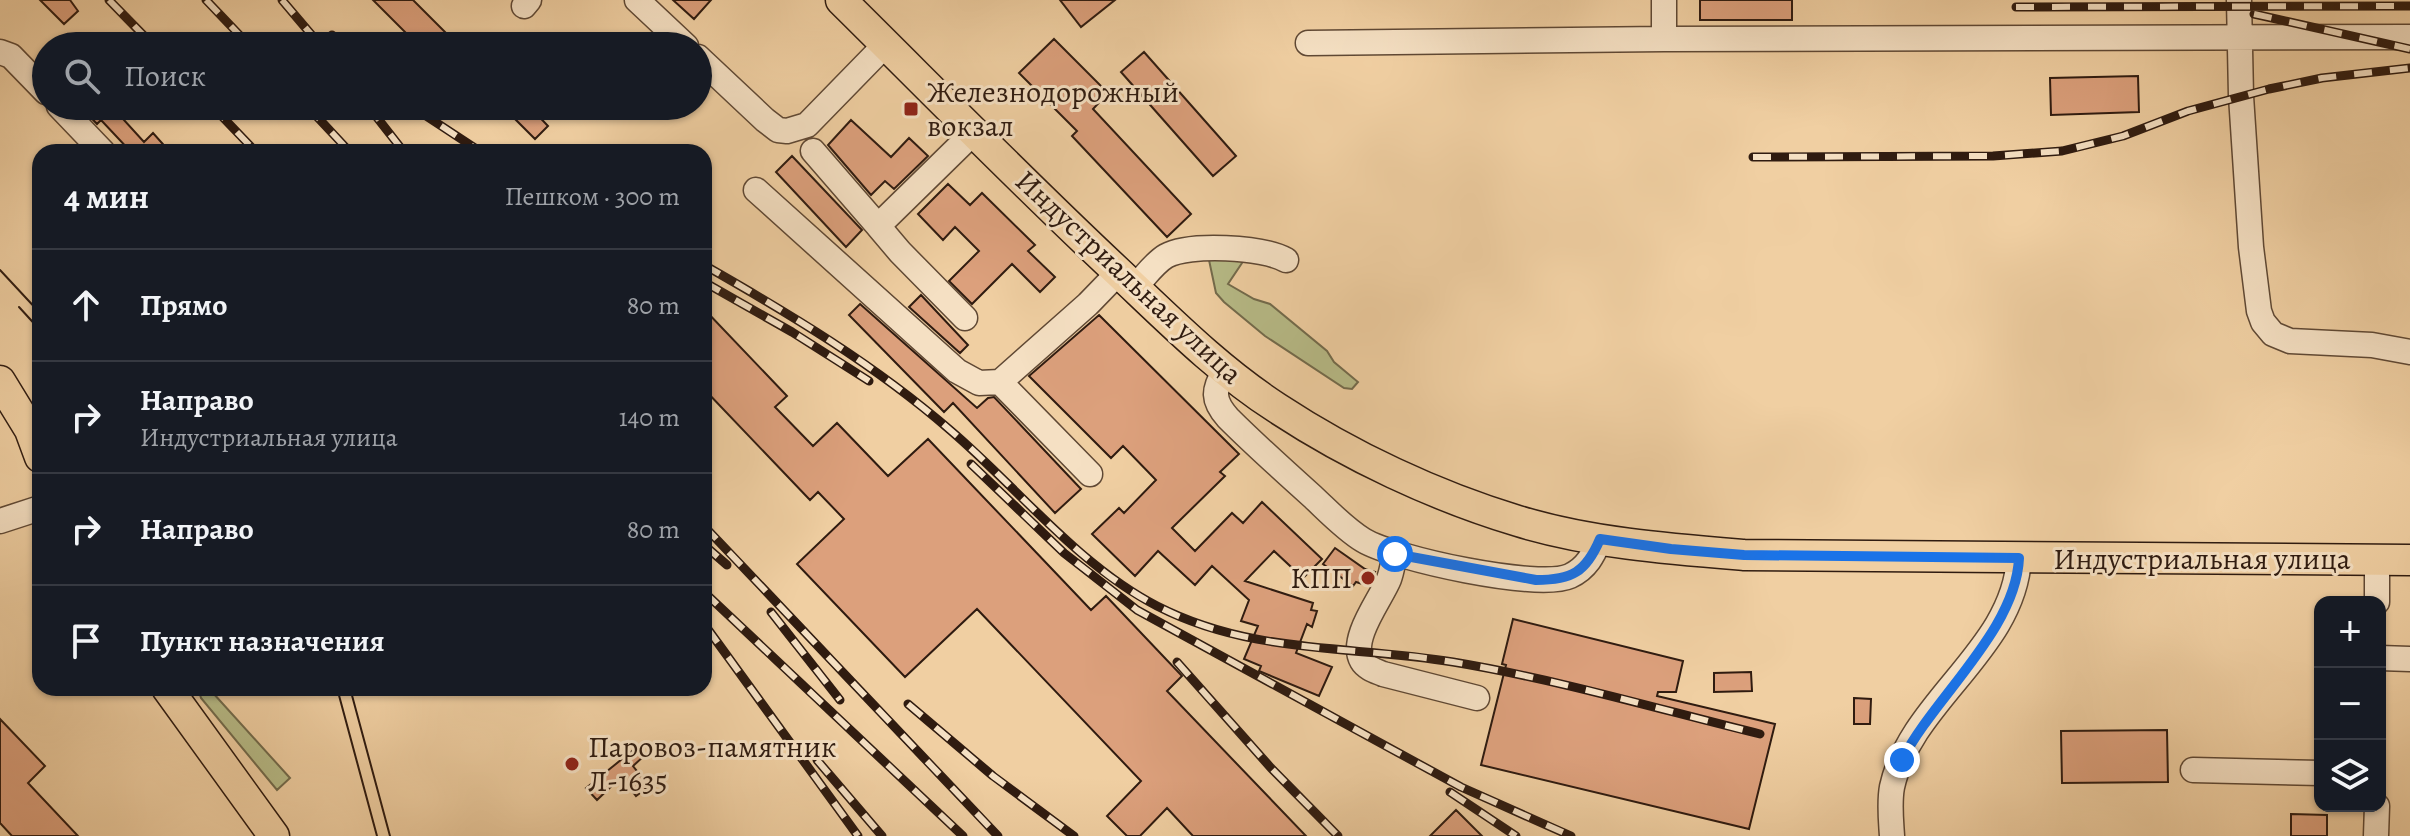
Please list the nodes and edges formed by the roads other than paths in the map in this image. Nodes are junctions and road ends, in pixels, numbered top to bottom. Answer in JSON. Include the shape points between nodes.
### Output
{"nodes":[{"id":1,"x":637,"y":0,"type":"edge"},
{"id":2,"x":841,"y":0,"type":"edge"},
{"id":3,"x":1664,"y":0,"type":"edge"},
{"id":4,"x":2239,"y":0,"type":"edge"},
{"id":5,"x":671,"y":32,"type":"edge"},
{"id":6,"x":2410,"y":37,"type":"edge"},
{"id":7,"x":1664,"y":39,"type":"junction"},
{"id":8,"x":2239,"y":39,"type":"junction"},
{"id":9,"x":1308,"y":43,"type":"dead end"},
{"id":10,"x":886,"y":44,"type":"junction"},
{"id":11,"x":0,"y":52,"type":"edge"},
{"id":12,"x":712,"y":70,"type":"edge"},
{"id":13,"x":32,"y":78,"type":"edge"},
{"id":14,"x":72,"y":120,"type":"edge"},
{"id":15,"x":975,"y":131,"type":"junction"},
{"id":16,"x":95,"y":144,"type":"edge"},
{"id":17,"x":813,"y":151,"type":"dead end"},
{"id":18,"x":756,"y":190,"type":"dead end"},
{"id":19,"x":878,"y":226,"type":"junction"},
{"id":20,"x":1286,"y":260,"type":"dead end"},
{"id":21,"x":1126,"y":280,"type":"junction"},
{"id":22,"x":965,"y":318,"type":"dead end"},
{"id":23,"x":2410,"y":352,"type":"edge"},
{"id":24,"x":1225,"y":370,"type":"junction"},
{"id":25,"x":0,"y":381,"type":"edge"},
{"id":26,"x":1000,"y":382,"type":"junction"},
{"id":27,"x":32,"y":435,"type":"edge"},
{"id":28,"x":1090,"y":474,"type":"dead end"},
{"id":29,"x":32,"y":511,"type":"edge"},
{"id":30,"x":0,"y":521,"type":"edge"},
{"id":31,"x":1600,"y":539,"type":"junction"},
{"id":32,"x":1395,"y":554,"type":"junction"},
{"id":33,"x":2019,"y":558,"type":"junction"},
{"id":34,"x":2377,"y":560,"type":"junction"},
{"id":35,"x":2410,"y":560,"type":"edge"},
{"id":36,"x":2377,"y":596,"type":"edge"},
{"id":37,"x":2386,"y":658,"type":"edge"},
{"id":38,"x":2410,"y":659,"type":"edge"},
{"id":39,"x":172,"y":696,"type":"edge"},
{"id":40,"x":1477,"y":698,"type":"dead end"},
{"id":41,"x":2193,"y":770,"type":"dead end"},
{"id":42,"x":2314,"y":773,"type":"edge"},
{"id":43,"x":2377,"y":812,"type":"edge"},
{"id":44,"x":265,"y":832,"type":"edge"},
{"id":45,"x":1892,"y":836,"type":"edge"},
{"id":46,"x":2376,"y":836,"type":"edge"}],
"edges":[{"from":1,"to":5,"type":"street"},
{"from":2,"to":10,"type":"main road","name":"Индустриальная улица"},
{"from":3,"to":7,"type":"street"},
{"from":4,"to":8,"type":"street"},
{"from":6,"to":8,"type":"street"},
{"from":7,"to":8,"type":"street"},
{"from":7,"to":9,"type":"street"},
{"from":8,"to":23,"type":"street","via":[[2251,247],[2263,322],[2273,334],[2290,341]]},
{"from":10,"to":12,"type":"street","via":[[807,125],[787,131],[765,120]]},
{"from":10,"to":15,"type":"main road","name":"Индустриальная улица"},
{"from":11,"to":13,"type":"street"},
{"from":14,"to":16,"type":"street"},
{"from":15,"to":19,"type":"street"},
{"from":15,"to":21,"type":"main road","name":"Индустриальная улица"},
{"from":17,"to":19,"type":"street"},
{"from":18,"to":26,"type":"street","via":[[957,371],[979,383]]},
{"from":19,"to":22,"type":"street"},
{"from":20,"to":21,"type":"street","via":[[1196,238]]},
{"from":21,"to":24,"type":"main road","name":"Индустриальная улица"},
{"from":21,"to":26,"type":"street","via":[[1088,304]]},
{"from":24,"to":31,"type":"main road","name":"Индустриальная улица","via":[[1320,434],[1422,484],[1519,522]]},
{"from":24,"to":32,"type":"street","via":[[1214,396],[1228,418],[1352,533]]},
{"from":25,"to":27,"type":"main road"},
{"from":26,"to":28,"type":"street"},
{"from":29,"to":30,"type":"street"},
{"from":31,"to":32,"type":"street","via":[[1582,569],[1556,580]]},
{"from":31,"to":33,"type":"main road","name":"Индустриальная улица","via":[[1744,555]]},
{"from":32,"to":40,"type":"street","via":[[1390,576],[1364,626],[1361,660],[1383,674]]},
{"from":33,"to":34,"type":"main road","name":"Индустриальная улица"},
{"from":33,"to":45,"type":"street","via":[[2006,608],[1902,760],[1892,788]]},
{"from":34,"to":35,"type":"main road","name":"Индустриальная улица"},
{"from":34,"to":36,"type":"street"},
{"from":37,"to":38,"type":"street"},
{"from":39,"to":44,"type":"main road"},
{"from":41,"to":42,"type":"street"},
{"from":43,"to":46,"type":"street"}]}
